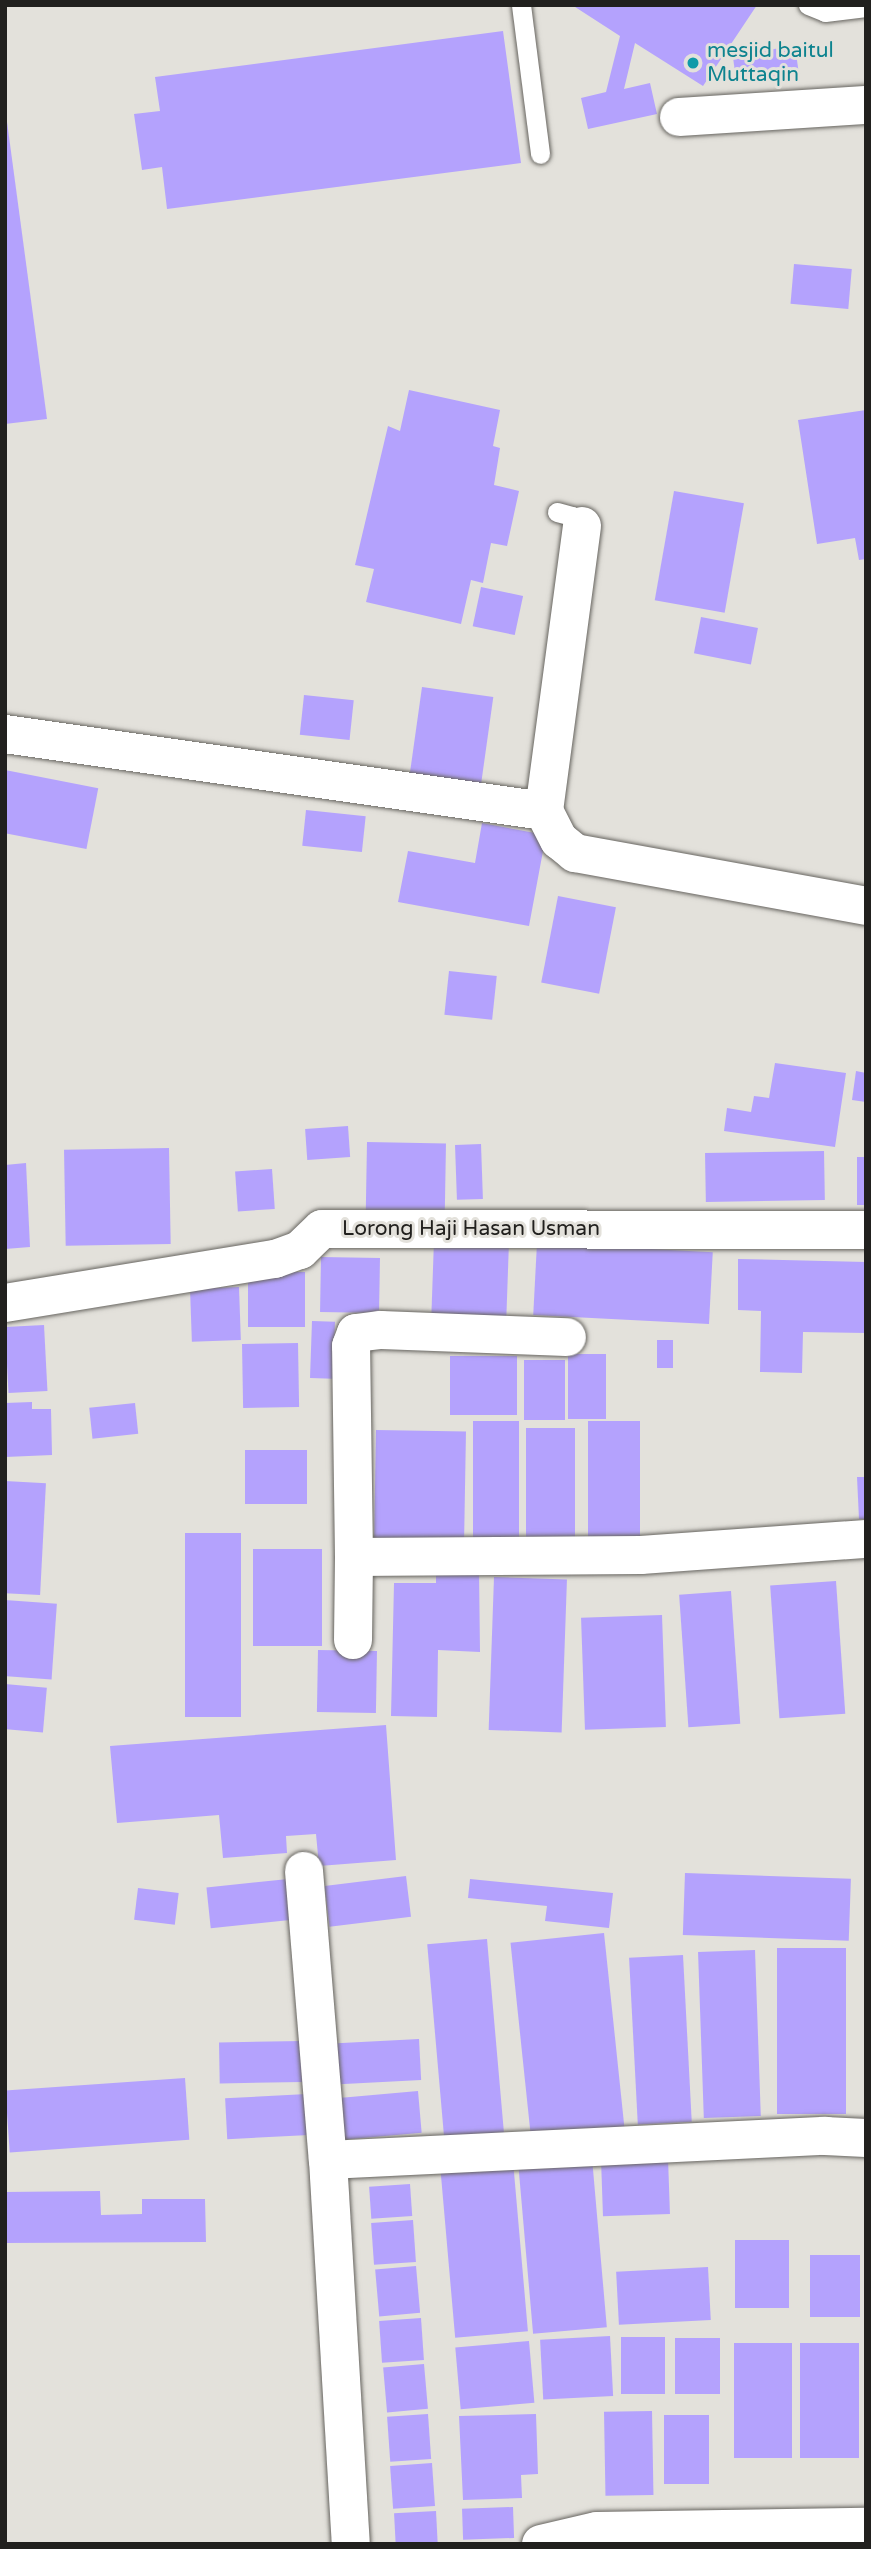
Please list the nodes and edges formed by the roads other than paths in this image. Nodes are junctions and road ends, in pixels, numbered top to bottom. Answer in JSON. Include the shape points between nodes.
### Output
{"nodes":[{"id":1,"x":521,"y":5,"type":"edge"},
{"id":2,"x":808,"y":5,"type":"edge"},
{"id":3,"x":866,"y":7,"type":"edge"},
{"id":4,"x":866,"y":105,"type":"edge"},
{"id":5,"x":679,"y":117,"type":"dead end"},
{"id":6,"x":540,"y":154,"type":"dead end"},
{"id":7,"x":570,"y":518,"type":"dead end"},
{"id":8,"x":5,"y":734,"type":"edge"},
{"id":9,"x":544,"y":811,"type":"junction"},
{"id":10,"x":866,"y":906,"type":"edge"},
{"id":11,"x":866,"y":1230,"type":"edge"},
{"id":12,"x":5,"y":1303,"type":"edge"},
{"id":13,"x":566,"y":1337,"type":"dead end"},
{"id":14,"x":866,"y":1539,"type":"edge"},
{"id":15,"x":354,"y":1557,"type":"junction"},
{"id":16,"x":353,"y":1640,"type":"dead end"},
{"id":17,"x":304,"y":1871,"type":"dead end"},
{"id":18,"x":866,"y":2138,"type":"edge"},
{"id":19,"x":328,"y":2160,"type":"junction"},
{"id":20,"x":866,"y":2528,"type":"edge"},
{"id":21,"x":351,"y":2544,"type":"edge"},
{"id":22,"x":541,"y":2544,"type":"edge"}],
"edges":[{"from":1,"to":6,"type":"lane"},
{"from":2,"to":3,"type":"lane","via":[[825,12]]},
{"from":4,"to":5,"type":"street"},
{"from":7,"to":9,"type":"street"},
{"from":8,"to":9,"type":"street"},
{"from":9,"to":10,"type":"street","via":[[559,840],[575,853]]},
{"from":11,"to":12,"type":"street","name":"Lorong Haji Hasan Usman","via":[[321,1229],[300,1250],[275,1259]]},
{"from":13,"to":15,"type":"street","via":[[356,1333],[351,1346]]},
{"from":14,"to":15,"type":"street","via":[[641,1555]]},
{"from":15,"to":16,"type":"street"},
{"from":17,"to":19,"type":"street"},
{"from":18,"to":19,"type":"street","via":[[825,2136]]},
{"from":19,"to":21,"type":"street"},
{"from":20,"to":22,"type":"street","via":[[597,2531]]}]}
